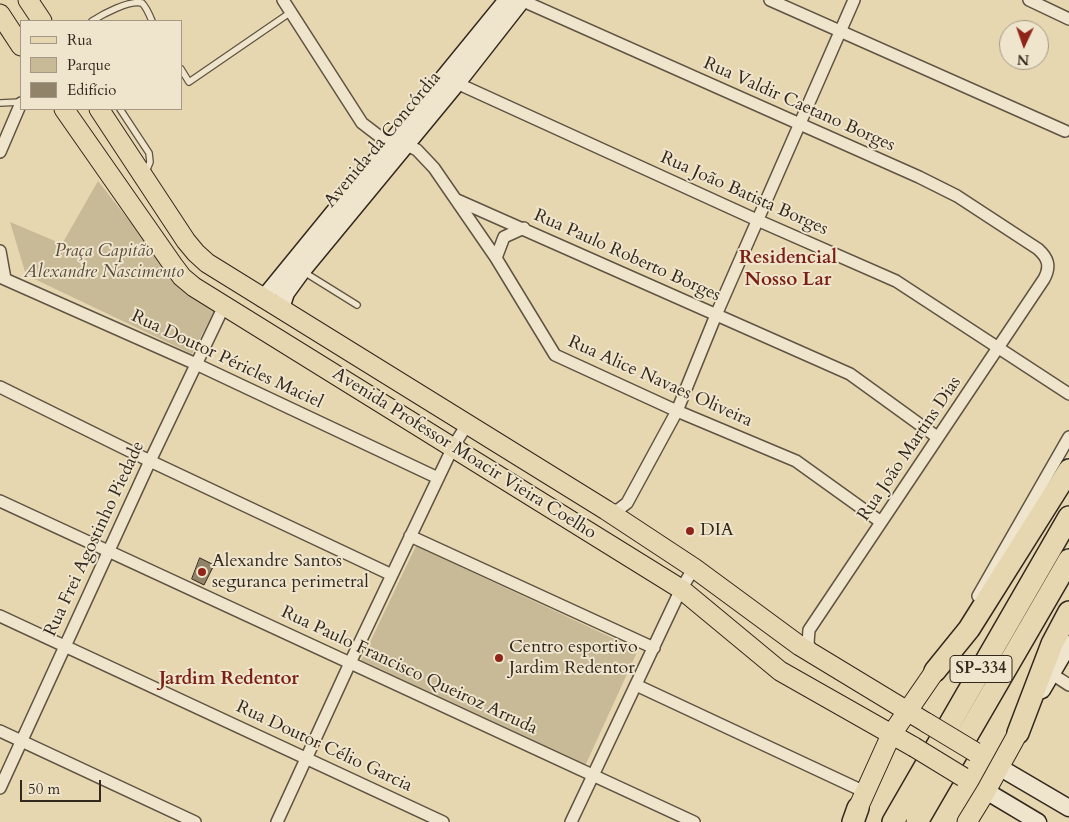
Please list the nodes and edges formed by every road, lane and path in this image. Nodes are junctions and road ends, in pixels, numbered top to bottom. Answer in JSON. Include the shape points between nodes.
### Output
{"nodes":[{"id":1,"x":28,"y":0,"type":"edge"},
{"id":2,"x":283,"y":0,"type":"edge"},
{"id":3,"x":507,"y":0,"type":"edge"},
{"id":4,"x":521,"y":0,"type":"edge"},
{"id":5,"x":770,"y":0,"type":"edge"},
{"id":6,"x":854,"y":0,"type":"edge"},
{"id":7,"x":1028,"y":0,"type":"edge"},
{"id":8,"x":291,"y":12,"type":"junction"},
{"id":9,"x":0,"y":14,"type":"edge"},
{"id":10,"x":1069,"y":18,"type":"edge"},
{"id":11,"x":41,"y":20,"type":"edge"},
{"id":12,"x":94,"y":20,"type":"edge"},
{"id":13,"x":151,"y":20,"type":"edge"},
{"id":14,"x":491,"y":29,"type":"junction"},
{"id":15,"x":840,"y":31,"type":"junction"},
{"id":16,"x":20,"y":44,"type":"edge"},
{"id":17,"x":182,"y":71,"type":"edge"},
{"id":18,"x":451,"y":80,"type":"junction"},
{"id":19,"x":20,"y":102,"type":"edge"},
{"id":20,"x":0,"y":104,"type":"edge"},
{"id":21,"x":20,"y":104,"type":"edge"},
{"id":22,"x":65,"y":110,"type":"edge"},
{"id":23,"x":100,"y":110,"type":"edge"},
{"id":24,"x":121,"y":110,"type":"edge"},
{"id":25,"x":799,"y":124,"type":"junction"},
{"id":26,"x":1065,"y":131,"type":"dead end"},
{"id":27,"x":399,"y":142,"type":"junction"},
{"id":28,"x":0,"y":152,"type":"edge"},
{"id":29,"x":144,"y":179,"type":"junction"},
{"id":30,"x":457,"y":200,"type":"junction"},
{"id":31,"x":758,"y":220,"type":"junction"},
{"id":32,"x":524,"y":228,"type":"junction"},
{"id":33,"x":0,"y":252,"type":"edge"},
{"id":34,"x":496,"y":258,"type":"junction"},
{"id":35,"x":1048,"y":264,"type":"joint"},
{"id":36,"x":297,"y":268,"type":"junction"},
{"id":37,"x":2,"y":278,"type":"edge"},
{"id":38,"x":232,"y":279,"type":"junction"},
{"id":39,"x":263,"y":299,"type":"junction"},
{"id":40,"x":357,"y":305,"type":"dead end"},
{"id":41,"x":224,"y":306,"type":"junction"},
{"id":42,"x":281,"y":308,"type":"junction"},
{"id":43,"x":716,"y":315,"type":"junction"},
{"id":44,"x":255,"y":326,"type":"junction"},
{"id":45,"x":999,"y":348,"type":"junction"},
{"id":46,"x":196,"y":364,"type":"junction"},
{"id":47,"x":0,"y":387,"type":"edge"},
{"id":48,"x":1069,"y":394,"type":"edge"},
{"id":49,"x":677,"y":411,"type":"junction"},
{"id":50,"x":468,"y":423,"type":"junction"},
{"id":51,"x":937,"y":437,"type":"junction"},
{"id":52,"x":1069,"y":437,"type":"edge"},
{"id":53,"x":454,"y":447,"type":"junction"},
{"id":54,"x":150,"y":460,"type":"junction"},
{"id":55,"x":1069,"y":470,"type":"edge"},
{"id":56,"x":438,"y":478,"type":"junction"},
{"id":57,"x":0,"y":501,"type":"edge"},
{"id":58,"x":606,"y":510,"type":"junction"},
{"id":59,"x":1069,"y":517,"type":"edge"},
{"id":60,"x":881,"y":522,"type":"junction"},
{"id":61,"x":410,"y":536,"type":"junction"},
{"id":62,"x":108,"y":551,"type":"junction"},
{"id":63,"x":1069,"y":560,"type":"edge"},
{"id":64,"x":694,"y":568,"type":"junction"},
{"id":65,"x":392,"y":575,"type":"junction"},
{"id":66,"x":681,"y":589,"type":"junction"},
{"id":67,"x":1069,"y":612,"type":"edge"},
{"id":68,"x":0,"y":616,"type":"edge"},
{"id":69,"x":1069,"y":644,"type":"edge"},
{"id":70,"x":64,"y":646,"type":"junction"},
{"id":71,"x":654,"y":648,"type":"junction"},
{"id":72,"x":814,"y":654,"type":"junction"},
{"id":73,"x":350,"y":663,"type":"junction"},
{"id":74,"x":1047,"y":669,"type":"junction"},
{"id":75,"x":935,"y":671,"type":"junction"},
{"id":76,"x":636,"y":685,"type":"junction"},
{"id":77,"x":1069,"y":685,"type":"edge"},
{"id":78,"x":906,"y":711,"type":"junction"},
{"id":79,"x":0,"y":731,"type":"edge"},
{"id":80,"x":1018,"y":733,"type":"joint"},
{"id":81,"x":891,"y":734,"type":"junction"},
{"id":82,"x":22,"y":741,"type":"junction"},
{"id":83,"x":307,"y":759,"type":"junction"},
{"id":84,"x":1000,"y":767,"type":"junction"},
{"id":85,"x":593,"y":776,"type":"junction"},
{"id":86,"x":0,"y":788,"type":"edge"},
{"id":87,"x":986,"y":792,"type":"junction"},
{"id":88,"x":1069,"y":808,"type":"edge"},
{"id":89,"x":856,"y":811,"type":"edge"},
{"id":90,"x":195,"y":822,"type":"edge"},
{"id":91,"x":277,"y":822,"type":"edge"},
{"id":92,"x":443,"y":822,"type":"edge"},
{"id":93,"x":571,"y":822,"type":"edge"},
{"id":94,"x":694,"y":822,"type":"edge"},
{"id":95,"x":893,"y":822,"type":"edge"},
{"id":96,"x":917,"y":822,"type":"edge"},
{"id":97,"x":967,"y":822,"type":"edge"},
{"id":98,"x":1038,"y":822,"type":"edge"}],
"edges":[{"from":1,"to":11,"type":"main road"},
{"from":2,"to":8,"type":"street","name":"Rua Alice Navaes Oliveira"},
{"from":3,"to":14,"type":"street","name":"Avenida da Concórdia"},
{"from":4,"to":14,"type":"street","name":"Avenida da Concórdia"},
{"from":4,"to":25,"type":"street","name":"Rua Valdir Caetano Borges"},
{"from":5,"to":15,"type":"street"},
{"from":6,"to":15,"type":"street"},
{"from":7,"to":10,"type":"street"},
{"from":8,"to":17,"type":"lane","via":[[189,82]]},
{"from":8,"to":27,"type":"street","name":"Rua Alice Navaes Oliveira","via":[[362,123],[379,136]]},
{"from":9,"to":16,"type":"main road"},
{"from":12,"to":13,"type":"lane","via":[[125,0],[134,0],[142,3]]},
{"from":14,"to":18,"type":"street","name":"Avenida da Concórdia"},
{"from":15,"to":25,"type":"street"},
{"from":15,"to":26,"type":"street"},
{"from":18,"to":27,"type":"street","name":"Avenida da Concórdia"},
{"from":18,"to":31,"type":"street","name":"Rua João Batista Borges"},
{"from":19,"to":20,"type":"lane"},
{"from":21,"to":28,"type":"street"},
{"from":22,"to":41,"type":"main road","name":"Avenida Professor Moacir Vieira Coelho","via":[[182,277]]},
{"from":23,"to":29,"type":"main road","name":"Avenida Professor Moacir Vieira Coelho"},
{"from":24,"to":29,"type":"lane","via":[[149,153],[150,162]]},
{"from":25,"to":31,"type":"street"},
{"from":25,"to":35,"type":"street","name":"Rua Valdir Caetano Borges","via":[[957,196],[1038,249]]},
{"from":27,"to":30,"type":"street","name":"Rua Alice Navaes Oliveira","via":[[425,157]]},
{"from":27,"to":36,"type":"street","name":"Avenida da Concórdia"},
{"from":29,"to":38,"type":"main road","name":"Avenida Professor Moacir Vieira Coelho","via":[[196,253]]},
{"from":30,"to":32,"type":"street","name":"Rua Paulo Roberto Borges"},
{"from":30,"to":34,"type":"street","name":"Rua Alice Navaes Oliveira"},
{"from":31,"to":43,"type":"street"},
{"from":31,"to":45,"type":"street","name":"Rua João Batista Borges","via":[[896,280]]},
{"from":32,"to":34,"type":"street","via":[[504,236]]},
{"from":32,"to":43,"type":"street","name":"Rua Paulo Roberto Borges"},
{"from":33,"to":37,"type":"street"},
{"from":34,"to":49,"type":"street","name":"Rua Alice Navaes Oliveira","via":[[555,355]]},
{"from":35,"to":45,"type":"street","name":"Rua João Martins Dias","via":[[1044,279]]},
{"from":36,"to":39,"type":"street","name":"Avenida da Concórdia"},
{"from":36,"to":40,"type":"lane"},
{"from":36,"to":42,"type":"street","name":"Avenida da Concórdia"},
{"from":37,"to":46,"type":"street","name":"Rua Doutor Péricles Maciel"},
{"from":38,"to":39,"type":"main road","name":"Avenida Professor Moacir Vieira Coelho"},
{"from":38,"to":41,"type":"main road"},
{"from":39,"to":42,"type":"main road","name":"Avenida Professor Moacir Vieira Coelho"},
{"from":39,"to":44,"type":"main road","via":[[256,310]]},
{"from":41,"to":44,"type":"main road","name":"Avenida Professor Moacir Vieira Coelho"},
{"from":41,"to":46,"type":"street","name":"Rua Frei Agostinho Piedade"},
{"from":42,"to":50,"type":"main road","name":"Avenida Professor Moacir Vieira Coelho"},
{"from":43,"to":49,"type":"street"},
{"from":43,"to":51,"type":"street","name":"Rua Paulo Roberto Borges","via":[[850,374]]},
{"from":44,"to":53,"type":"main road","name":"Avenida Professor Moacir Vieira Coelho"},
{"from":45,"to":48,"type":"street","name":"Rua João Batista Borges"},
{"from":45,"to":51,"type":"street","name":"Rua João Martins Dias"},
{"from":46,"to":54,"type":"street","name":"Rua Frei Agostinho Piedade"},
{"from":46,"to":56,"type":"street","name":"Rua Doutor Péricles Maciel"},
{"from":47,"to":54,"type":"street"},
{"from":49,"to":58,"type":"street","via":[[627,503],[618,510]]},
{"from":49,"to":60,"type":"street","name":"Rua Alice Navaes Oliveira","via":[[796,461]]},
{"from":50,"to":53,"type":"street"},
{"from":50,"to":58,"type":"main road","name":"Avenida Professor Moacir Vieira Coelho"},
{"from":51,"to":60,"type":"street","name":"Rua João Martins Dias"},
{"from":52,"to":75,"type":"street"},
{"from":53,"to":56,"type":"street"},
{"from":53,"to":66,"type":"main road","name":"Avenida Professor Moacir Vieira Coelho"},
{"from":54,"to":62,"type":"street","name":"Rua Frei Agostinho Piedade"},
{"from":54,"to":65,"type":"street"},
{"from":55,"to":75,"type":"highway","via":[[969,629]]},
{"from":56,"to":61,"type":"street"},
{"from":57,"to":62,"type":"street","name":"Rua Paulo Francisco Queiroz Arruda"},
{"from":58,"to":64,"type":"main road","name":"Avenida Professor Moacir Vieira Coelho"},
{"from":59,"to":95,"type":"highway","number":"SP-334"},
{"from":60,"to":72,"type":"street","name":"Rua João Martins Dias","via":[[809,630],[808,643]]},
{"from":61,"to":65,"type":"street"},
{"from":61,"to":71,"type":"street"},
{"from":62,"to":70,"type":"street","name":"Rua Frei Agostinho Piedade"},
{"from":62,"to":73,"type":"street","name":"Rua Paulo Francisco Queiroz Arruda"},
{"from":63,"to":96,"type":"highway","number":"SP-334"},
{"from":64,"to":66,"type":"street"},
{"from":64,"to":72,"type":"main road","name":"Avenida Professor Moacir Vieira Coelho"},
{"from":65,"to":73,"type":"street"},
{"from":66,"to":71,"type":"street"},
{"from":66,"to":81,"type":"main road","name":"Avenida Professor Moacir Vieira Coelho","via":[[780,671]]},
{"from":67,"to":74,"type":"highway","via":[[1052,644]]},
{"from":68,"to":70,"type":"street","name":"Rua Doutor Célio Garcia"},
{"from":69,"to":74,"type":"street"},
{"from":70,"to":82,"type":"street","name":"Rua Frei Agostinho Piedade"},
{"from":70,"to":83,"type":"street","name":"Rua Doutor Célio Garcia"},
{"from":71,"to":76,"type":"street"},
{"from":72,"to":78,"type":"main road","name":"Avenida Professor Moacir Vieira Coelho"},
{"from":73,"to":83,"type":"street"},
{"from":73,"to":85,"type":"street","name":"Rua Paulo Francisco Queiroz Arruda"},
{"from":74,"to":77,"type":"street"},
{"from":74,"to":80,"type":"highway"},
{"from":75,"to":78,"type":"main road"},
{"from":76,"to":85,"type":"street"},
{"from":76,"to":89,"type":"street"},
{"from":78,"to":81,"type":"main road"},
{"from":78,"to":84,"type":"main road","name":"Avenida Professor Moacir Vieira Coelho","bridge":true},
{"from":79,"to":82,"type":"street"},
{"from":80,"to":84,"type":"main road"},
{"from":81,"to":87,"type":"main road","name":"Avenida Professor Moacir Vieira Coelho","bridge":true},
{"from":81,"to":89,"type":"main road"},
{"from":82,"to":86,"type":"street","name":"Rua Frei Agostinho Piedade"},
{"from":82,"to":90,"type":"street"},
{"from":83,"to":91,"type":"street"},
{"from":83,"to":92,"type":"street","name":"Rua Doutor Célio Garcia"},
{"from":84,"to":87,"type":"main road"},
{"from":84,"to":88,"type":"street"},
{"from":85,"to":93,"type":"street"},
{"from":85,"to":94,"type":"street","name":"Rua Paulo Francisco Queiroz Arruda"},
{"from":87,"to":97,"type":"main road"},
{"from":87,"to":98,"type":"street"}]}
